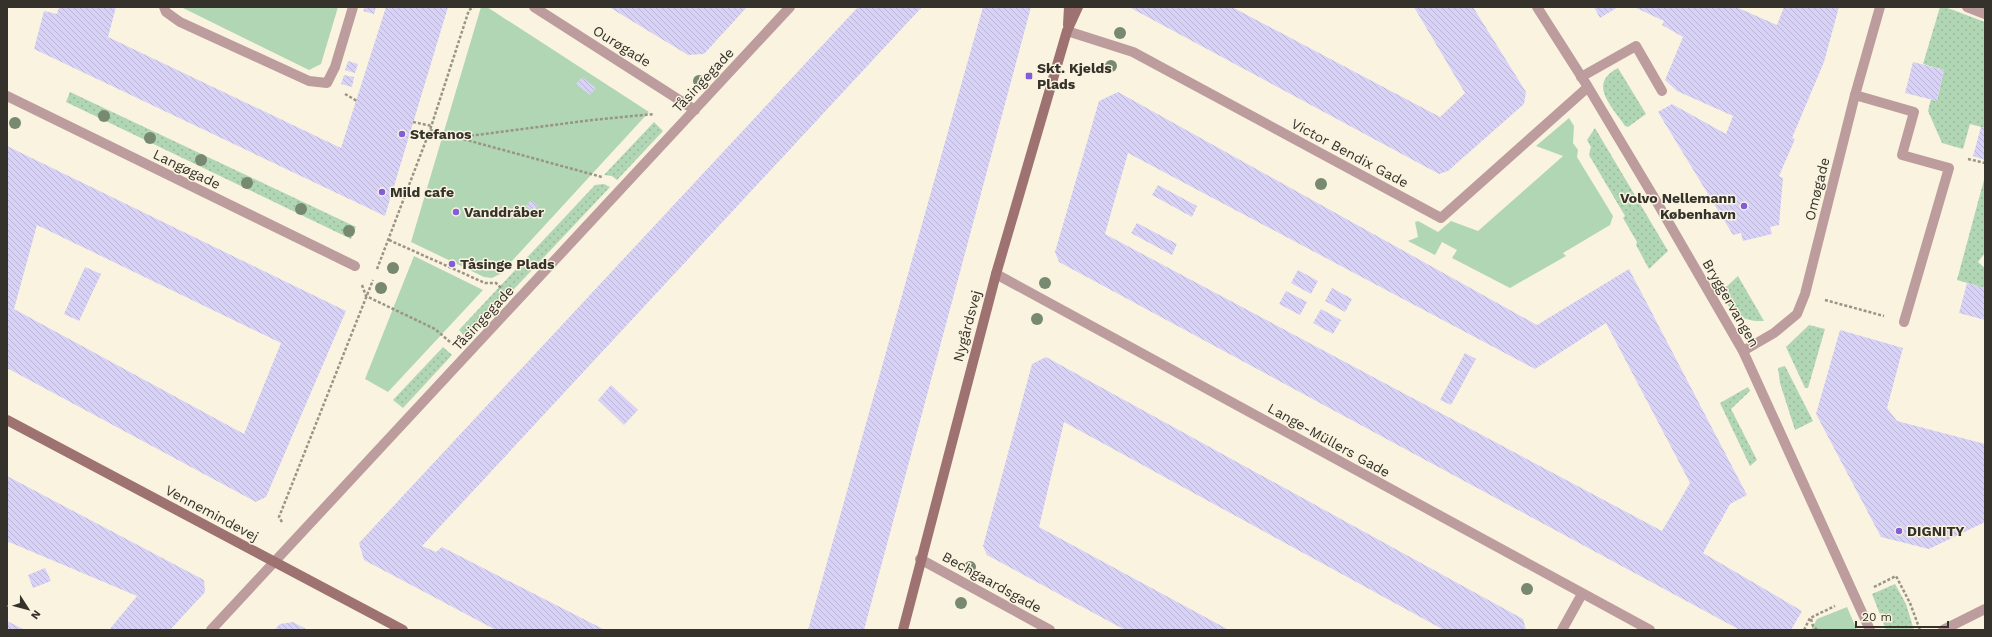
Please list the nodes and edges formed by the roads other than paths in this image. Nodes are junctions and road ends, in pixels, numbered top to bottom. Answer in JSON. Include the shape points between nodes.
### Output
{"nodes":[{"id":1,"x":164,"y":7,"type":"edge"},
{"id":2,"x":353,"y":7,"type":"edge"},
{"id":3,"x":534,"y":7,"type":"edge"},
{"id":4,"x":790,"y":7,"type":"edge"},
{"id":5,"x":1069,"y":7,"type":"edge"},
{"id":6,"x":1078,"y":7,"type":"edge"},
{"id":7,"x":1537,"y":7,"type":"edge"},
{"id":8,"x":1880,"y":7,"type":"edge"},
{"id":9,"x":1967,"y":7,"type":"edge"},
{"id":10,"x":1985,"y":14,"type":"edge"},
{"id":11,"x":1068,"y":31,"type":"junction"},
{"id":12,"x":1581,"y":77,"type":"junction"},
{"id":13,"x":1588,"y":87,"type":"junction"},
{"id":14,"x":1662,"y":91,"type":"dead end"},
{"id":15,"x":1855,"y":95,"type":"junction"},
{"id":16,"x":7,"y":96,"type":"edge"},
{"id":17,"x":695,"y":110,"type":"junction"},
{"id":18,"x":355,"y":266,"type":"road end"},
{"id":19,"x":996,"y":274,"type":"junction"},
{"id":20,"x":1904,"y":322,"type":"road end"},
{"id":21,"x":1743,"y":351,"type":"junction"},
{"id":22,"x":7,"y":420,"type":"edge"},
{"id":23,"x":920,"y":559,"type":"junction"},
{"id":24,"x":275,"y":562,"type":"junction"},
{"id":25,"x":1582,"y":594,"type":"junction"},
{"id":26,"x":1985,"y":609,"type":"edge"},
{"id":27,"x":211,"y":630,"type":"edge"},
{"id":28,"x":403,"y":630,"type":"edge"},
{"id":29,"x":903,"y":630,"type":"edge"},
{"id":30,"x":1050,"y":630,"type":"edge"},
{"id":31,"x":1562,"y":630,"type":"edge"},
{"id":32,"x":1650,"y":630,"type":"edge"},
{"id":33,"x":1870,"y":630,"type":"edge"},
{"id":34,"x":1943,"y":630,"type":"edge"}],
"edges":[{"from":1,"to":2,"type":"street","via":[[166,12],[187,26],[309,81],[327,83],[335,67]]},
{"from":3,"to":17,"type":"street","name":"Ourøgade"},
{"from":4,"to":17,"type":"street","name":"Tåsingegade"},
{"from":5,"to":11,"type":"street","name":"Nygårdsvej"},
{"from":6,"to":11,"type":"street","name":"Nygårdsvej"},
{"from":7,"to":12,"type":"street","name":"Bryggervangen"},
{"from":8,"to":15,"type":"street","name":"Omøgade"},
{"from":9,"to":10,"type":"street"},
{"from":11,"to":13,"type":"street","name":"Victor Bendix Gade","via":[[1133,52],[1441,218]]},
{"from":11,"to":19,"type":"street","name":"Nygårdsvej"},
{"from":12,"to":13,"type":"street","name":"Bryggervangen"},
{"from":12,"to":14,"type":"street","via":[[1636,46]]},
{"from":13,"to":21,"type":"street","name":"Bryggervangen"},
{"from":15,"to":20,"type":"street","via":[[1914,112],[1902,155],[1949,168]]},
{"from":15,"to":21,"type":"street","name":"Omøgade","via":[[1805,294],[1797,314],[1774,333]]},
{"from":16,"to":18,"type":"street","name":"Langøgade"},
{"from":17,"to":24,"type":"street","name":"Tåsingegade"},
{"from":19,"to":23,"type":"street","name":"Nygårdsvej"},
{"from":19,"to":25,"type":"street","name":"Lange-Müllers Gade"},
{"from":21,"to":33,"type":"street","name":"Bryggervangen"},
{"from":22,"to":24,"type":"street","name":"Vennemindevej"},
{"from":23,"to":29,"type":"street","name":"Nygårdsvej"},
{"from":23,"to":30,"type":"street","name":"Bechgaardsgade"},
{"from":24,"to":27,"type":"street","name":"Tåsingegade"},
{"from":24,"to":28,"type":"street","name":"Vennemindevej"},
{"from":25,"to":31,"type":"street"},
{"from":25,"to":32,"type":"street","name":"Lange-Müllers Gade"},
{"from":26,"to":34,"type":"street"}]}
